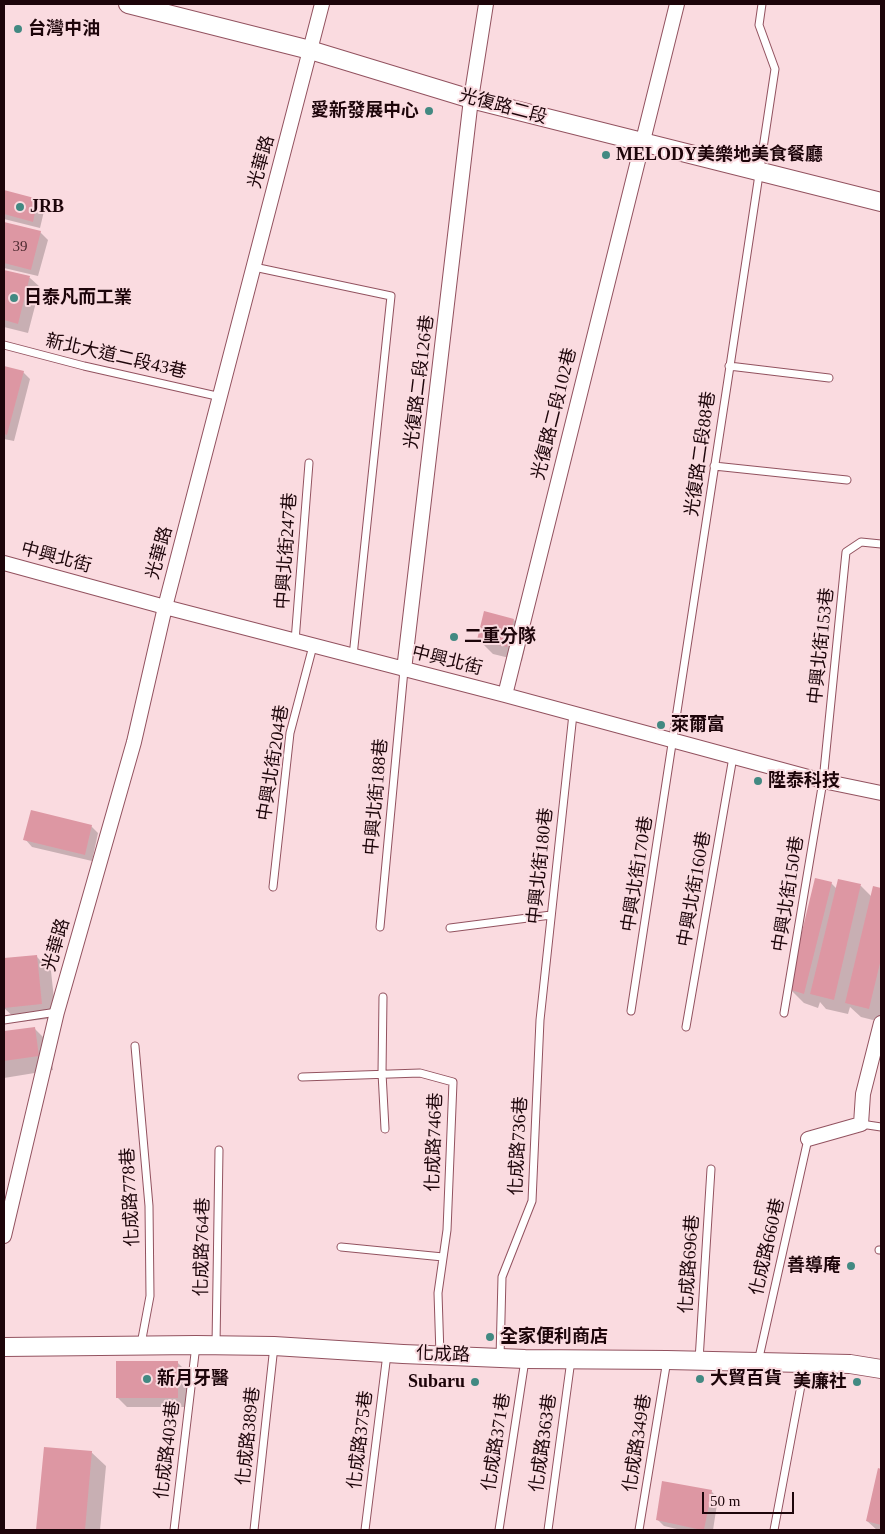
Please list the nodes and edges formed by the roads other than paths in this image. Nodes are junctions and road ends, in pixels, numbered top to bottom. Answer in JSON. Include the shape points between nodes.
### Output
{"nodes":[{"id":1,"x":128,"y":4,"type":"edge"},
{"id":2,"x":322,"y":4,"type":"edge"},
{"id":3,"x":486,"y":4,"type":"edge"},
{"id":4,"x":677,"y":4,"type":"edge"},
{"id":5,"x":762,"y":4,"type":"edge"},
{"id":6,"x":310,"y":50,"type":"junction"},
{"id":7,"x":472,"y":99,"type":"junction"},
{"id":8,"x":641,"y":142,"type":"junction"},
{"id":9,"x":759,"y":172,"type":"junction"},
{"id":10,"x":881,"y":202,"type":"edge"},
{"id":11,"x":254,"y":266,"type":"junction"},
{"id":12,"x":4,"y":345,"type":"edge"},
{"id":13,"x":729,"y":366,"type":"junction"},
{"id":14,"x":829,"y":378,"type":"dead end"},
{"id":15,"x":221,"y":397,"type":"junction"},
{"id":16,"x":309,"y":463,"type":"dead end"},
{"id":17,"x":714,"y":466,"type":"junction"},
{"id":18,"x":847,"y":480,"type":"dead end"},
{"id":19,"x":881,"y":544,"type":"edge"},
{"id":20,"x":4,"y":563,"type":"edge"},
{"id":21,"x":4,"y":567,"type":"edge"},
{"id":22,"x":165,"y":607,"type":"junction"},
{"id":23,"x":296,"y":641,"type":"junction"},
{"id":24,"x":313,"y":646,"type":"junction"},
{"id":25,"x":353,"y":656,"type":"junction"},
{"id":26,"x":404,"y":670,"type":"junction"},
{"id":27,"x":505,"y":695,"type":"junction"},
{"id":28,"x":573,"y":714,"type":"junction"},
{"id":29,"x":674,"y":741,"type":"junction"},
{"id":30,"x":733,"y":757,"type":"junction"},
{"id":31,"x":823,"y":780,"type":"junction"},
{"id":32,"x":881,"y":793,"type":"edge"},
{"id":33,"x":272,"y":887,"type":"dead end"},
{"id":34,"x":551,"y":916,"type":"junction"},
{"id":35,"x":380,"y":927,"type":"dead end"},
{"id":36,"x":450,"y":928,"type":"dead end"},
{"id":37,"x":383,"y":997,"type":"dead end"},
{"id":38,"x":631,"y":1011,"type":"dead end"},
{"id":39,"x":58,"y":1012,"type":"junction"},
{"id":40,"x":784,"y":1013,"type":"dead end"},
{"id":41,"x":4,"y":1020,"type":"edge"},
{"id":42,"x":540,"y":1020,"type":"joint"},
{"id":43,"x":881,"y":1023,"type":"edge"},
{"id":44,"x":686,"y":1027,"type":"dead end"},
{"id":45,"x":135,"y":1046,"type":"dead end"},
{"id":46,"x":382,"y":1073,"type":"junction"},
{"id":47,"x":302,"y":1077,"type":"dead end"},
{"id":48,"x":861,"y":1124,"type":"junction"},
{"id":49,"x":881,"y":1127,"type":"edge"},
{"id":50,"x":385,"y":1129,"type":"dead end"},
{"id":51,"x":808,"y":1139,"type":"joint"},
{"id":52,"x":219,"y":1150,"type":"dead end"},
{"id":53,"x":711,"y":1169,"type":"dead end"},
{"id":54,"x":4,"y":1236,"type":"edge"},
{"id":55,"x":341,"y":1247,"type":"dead end"},
{"id":56,"x":443,"y":1257,"type":"junction"},
{"id":57,"x":196,"y":1344,"type":"junction"},
{"id":58,"x":141,"y":1345,"type":"junction"},
{"id":59,"x":216,"y":1345,"type":"junction"},
{"id":60,"x":274,"y":1346,"type":"junction"},
{"id":61,"x":4,"y":1347,"type":"edge"},
{"id":62,"x":387,"y":1353,"type":"junction"},
{"id":63,"x":440,"y":1355,"type":"junction"},
{"id":64,"x":500,"y":1358,"type":"junction"},
{"id":65,"x":525,"y":1359,"type":"junction"},
{"id":66,"x":571,"y":1359,"type":"junction"},
{"id":67,"x":667,"y":1360,"type":"junction"},
{"id":68,"x":699,"y":1360,"type":"junction"},
{"id":69,"x":758,"y":1362,"type":"junction"},
{"id":70,"x":806,"y":1363,"type":"junction"},
{"id":71,"x":881,"y":1369,"type":"edge"},
{"id":72,"x":174,"y":1530,"type":"edge"},
{"id":73,"x":254,"y":1530,"type":"edge"},
{"id":74,"x":365,"y":1530,"type":"edge"},
{"id":75,"x":499,"y":1530,"type":"edge"},
{"id":76,"x":548,"y":1530,"type":"edge"},
{"id":77,"x":639,"y":1530,"type":"edge"},
{"id":78,"x":774,"y":1530,"type":"edge"}],
"edges":[{"from":1,"to":6,"type":"street","name":"光復路二段"},
{"from":2,"to":6,"type":"street","name":"光華路"},
{"from":3,"to":7,"type":"street","name":"光復路二段126巷"},
{"from":4,"to":8,"type":"street","name":"光復路二段102巷"},
{"from":5,"to":9,"type":"lane","name":"光復路二段88巷","via":[[759,24],[775,68]]},
{"from":6,"to":7,"type":"street","name":"光復路二段"},
{"from":6,"to":11,"type":"street","name":"光華路"},
{"from":7,"to":8,"type":"street","name":"光復路二段"},
{"from":7,"to":26,"type":"street","name":"光復路二段126巷"},
{"from":8,"to":9,"type":"street","name":"光復路二段"},
{"from":8,"to":27,"type":"street","name":"光復路二段102巷"},
{"from":9,"to":10,"type":"street","name":"光復路二段"},
{"from":9,"to":13,"type":"lane","name":"光復路二段88巷"},
{"from":11,"to":15,"type":"street","name":"光華路"},
{"from":11,"to":25,"type":"lane","via":[[391,296]]},
{"from":12,"to":15,"type":"lane","name":"新北大道二段43巷"},
{"from":13,"to":14,"type":"lane"},
{"from":13,"to":17,"type":"lane","name":"光復路二段88巷"},
{"from":15,"to":22,"type":"street","name":"光華路"},
{"from":16,"to":23,"type":"lane","name":"中興北街247巷"},
{"from":17,"to":18,"type":"lane"},
{"from":17,"to":29,"type":"lane","name":"光復路二段88巷"},
{"from":19,"to":31,"type":"lane","name":"中興北街153巷","via":[[860,542],[846,552]]},
{"from":20,"to":21,"type":"lane"},
{"from":20,"to":22,"type":"street","name":"中興北街"},
{"from":22,"to":23,"type":"street","name":"中興北街"},
{"from":22,"to":39,"type":"street","name":"光華路","via":[[134,742]]},
{"from":23,"to":24,"type":"street","name":"中興北街"},
{"from":24,"to":25,"type":"street","name":"中興北街"},
{"from":24,"to":33,"type":"lane","name":"中興北街204巷","via":[[290,733]]},
{"from":25,"to":26,"type":"street","name":"中興北街"},
{"from":26,"to":27,"type":"street","name":"中興北街"},
{"from":26,"to":35,"type":"lane","name":"中興北街188巷"},
{"from":27,"to":28,"type":"street","name":"中興北街"},
{"from":28,"to":29,"type":"street","name":"中興北街"},
{"from":28,"to":34,"type":"lane","name":"中興北街180巷"},
{"from":29,"to":30,"type":"street","name":"中興北街"},
{"from":29,"to":38,"type":"lane","name":"中興北街170巷"},
{"from":30,"to":31,"type":"street","name":"中興北街"},
{"from":30,"to":44,"type":"lane","name":"中興北街160巷"},
{"from":31,"to":32,"type":"street","name":"中興北街"},
{"from":31,"to":40,"type":"lane","name":"中興北街150巷"},
{"from":34,"to":36,"type":"lane"},
{"from":34,"to":42,"type":"lane","name":"中興北街180巷"},
{"from":37,"to":46,"type":"lane"},
{"from":39,"to":41,"type":"lane"},
{"from":39,"to":54,"type":"street","name":"光華路"},
{"from":42,"to":64,"type":"lane","name":"化成路736巷","via":[[532,1201],[502,1277]]},
{"from":43,"to":48,"type":"street","via":[[863,1094]]},
{"from":45,"to":58,"type":"lane","name":"化成路778巷","via":[[149,1206],[150,1296]]},
{"from":46,"to":47,"type":"lane","name":"化成路746巷"},
{"from":46,"to":50,"type":"lane"},
{"from":46,"to":56,"type":"lane","name":"化成路746巷","via":[[420,1073],[453,1082]]},
{"from":48,"to":49,"type":"lane"},
{"from":48,"to":51,"type":"street"},
{"from":51,"to":69,"type":"lane","name":"化成路660巷"},
{"from":52,"to":59,"type":"lane","name":"化成路764巷"},
{"from":53,"to":68,"type":"lane","name":"化成路696巷"},
{"from":55,"to":56,"type":"lane"},
{"from":56,"to":63,"type":"lane","name":"化成路746巷","via":[[438,1293]]},
{"from":57,"to":58,"type":"street","name":"化成路"},
{"from":57,"to":59,"type":"street","name":"化成路"},
{"from":57,"to":72,"type":"lane","name":"化成路403巷"},
{"from":58,"to":61,"type":"street","name":"化成路"},
{"from":59,"to":60,"type":"street","name":"化成路"},
{"from":60,"to":62,"type":"street","name":"化成路"},
{"from":60,"to":73,"type":"lane","name":"化成路389巷"},
{"from":62,"to":63,"type":"street","name":"化成路"},
{"from":62,"to":74,"type":"lane","name":"化成路375巷"},
{"from":63,"to":64,"type":"street","name":"化成路"},
{"from":64,"to":65,"type":"street","name":"化成路"},
{"from":65,"to":66,"type":"street","name":"化成路"},
{"from":65,"to":75,"type":"lane","name":"化成路371巷"},
{"from":66,"to":67,"type":"street","name":"化成路"},
{"from":66,"to":76,"type":"lane","name":"化成路363巷"},
{"from":67,"to":68,"type":"street","name":"化成路"},
{"from":67,"to":77,"type":"lane","name":"化成路349巷"},
{"from":68,"to":69,"type":"street","name":"化成路"},
{"from":69,"to":70,"type":"street","name":"化成路"},
{"from":70,"to":71,"type":"street","name":"化成路","via":[[850,1364]]},
{"from":70,"to":78,"type":"lane"}]}
